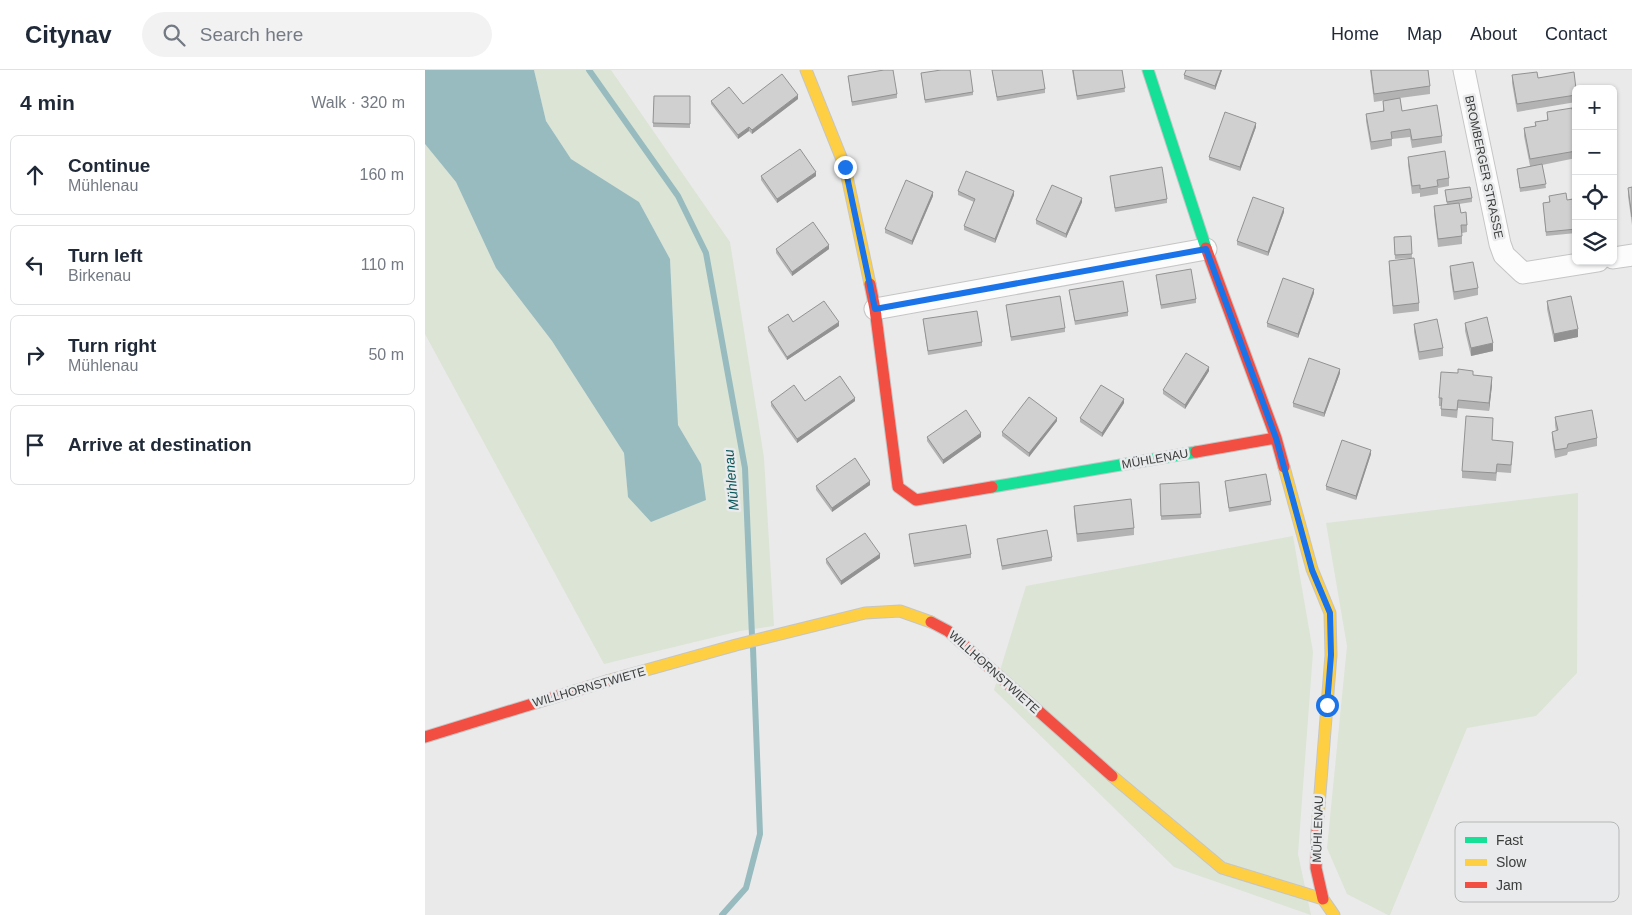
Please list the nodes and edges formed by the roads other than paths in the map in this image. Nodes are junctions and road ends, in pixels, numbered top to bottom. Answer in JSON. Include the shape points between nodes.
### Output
{"nodes":[{"id":1,"x":806,"y":70,"type":"edge"},
{"id":2,"x":1149,"y":70,"type":"edge"},
{"id":3,"x":1464,"y":70,"type":"edge"},
{"id":4,"x":1206,"y":249,"type":"junction"},
{"id":5,"x":1632,"y":255,"type":"edge"},
{"id":6,"x":1617,"y":257,"type":"edge"},
{"id":7,"x":1579,"y":265,"type":"edge"},
{"id":8,"x":875,"y":309,"type":"junction"},
{"id":9,"x":1276,"y":438,"type":"junction"},
{"id":10,"x":425,"y":737,"type":"edge"},
{"id":11,"x":1323,"y":899,"type":"junction"},
{"id":12,"x":1335,"y":915,"type":"edge"}],
"edges":[{"from":1,"to":8,"type":"street","name":"MÜHLENAU","via":[[845,167]]},
{"from":2,"to":4,"type":"street","name":"MÜHLENAU"},
{"from":3,"to":7,"type":"street","name":"BROMBERGER STRASSE","via":[[1500,244],[1505,255],[1523,273]]},
{"from":4,"to":8,"type":"street"},
{"from":4,"to":9,"type":"street","name":"MÜHLENAU"},
{"from":5,"to":6,"type":"street"},
{"from":8,"to":9,"type":"street","name":"MÜHLENAU","via":[[898,487],[916,500]]},
{"from":9,"to":11,"type":"street","name":"MÜHLENAU","via":[[1312,570],[1330,613],[1331,655],[1316,838],[1316,868]]},
{"from":10,"to":11,"type":"street","name":"WILLHORNSTWIETE","via":[[547,698],[765,638],[868,614],[892,611],[923,616],[948,631],[1093,760],[1222,868]]},
{"from":11,"to":12,"type":"street"}]}
